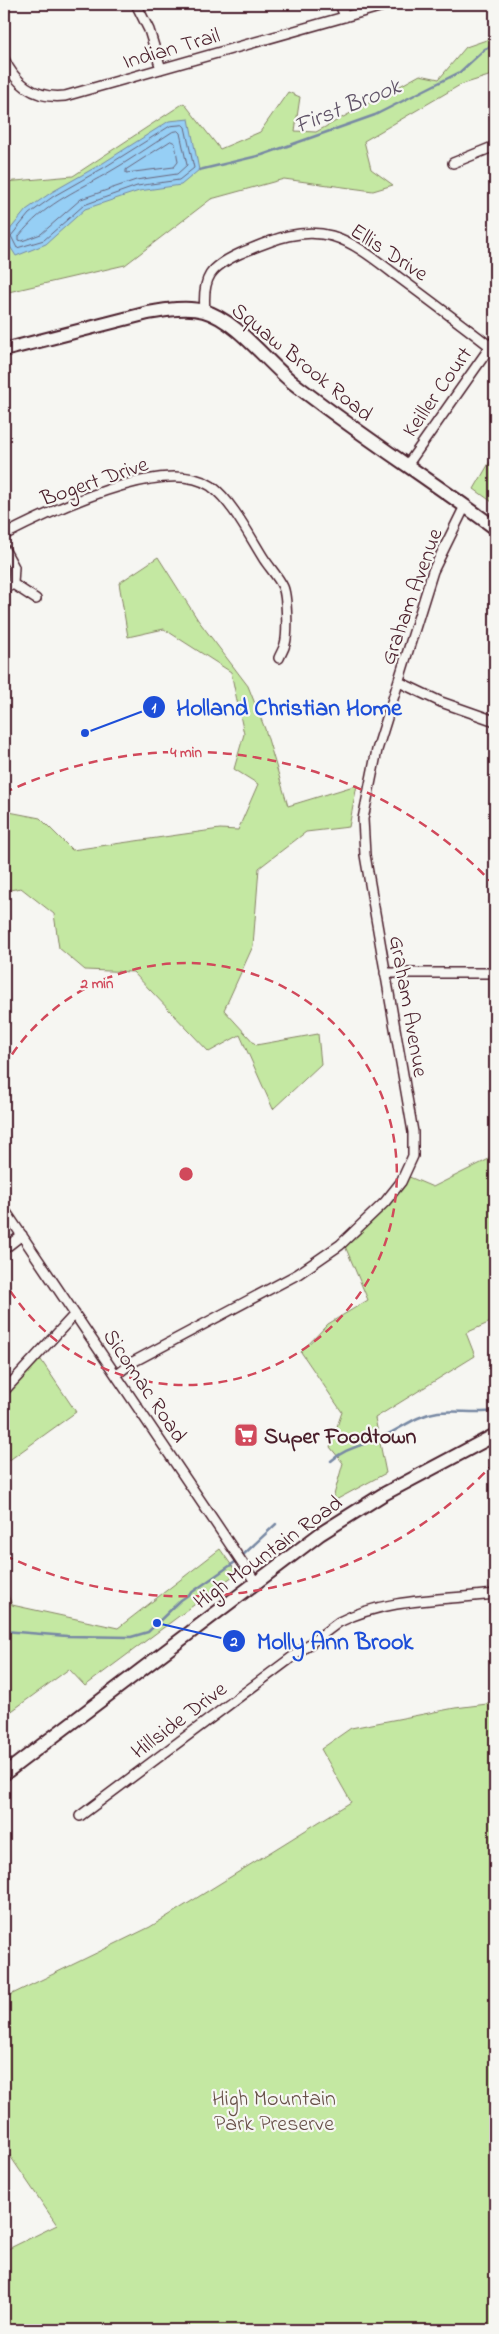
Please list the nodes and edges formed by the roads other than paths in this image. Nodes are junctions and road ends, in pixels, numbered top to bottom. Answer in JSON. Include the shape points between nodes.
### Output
{"nodes":[{"id":1,"x":136,"y":4,"type":"edge"},
{"id":2,"x":340,"y":4,"type":"edge"},
{"id":3,"x":390,"y":4,"type":"edge"},
{"id":4,"x":345,"y":17,"type":"junction"},
{"id":5,"x":4,"y":59,"type":"edge"},
{"id":6,"x":161,"y":69,"type":"junction"},
{"id":7,"x":495,"y":146,"type":"edge"},
{"id":8,"x":453,"y":163,"type":"dead end"},
{"id":9,"x":204,"y":311,"type":"junction"},
{"id":10,"x":493,"y":344,"type":"edge"},
{"id":11,"x":4,"y":350,"type":"edge"},
{"id":12,"x":408,"y":464,"type":"junction"},
{"id":13,"x":465,"y":506,"type":"junction"},
{"id":14,"x":495,"y":528,"type":"edge"},
{"id":15,"x":4,"y":535,"type":"edge"},
{"id":16,"x":4,"y":549,"type":"edge"},
{"id":17,"x":13,"y":584,"type":"junction"},
{"id":18,"x":4,"y":589,"type":"edge"},
{"id":19,"x":36,"y":598,"type":"dead end"},
{"id":20,"x":279,"y":658,"type":"dead end"},
{"id":21,"x":399,"y":682,"type":"junction"},
{"id":22,"x":495,"y":721,"type":"edge"},
{"id":23,"x":385,"y":973,"type":"junction"},
{"id":24,"x":495,"y":973,"type":"edge"},
{"id":25,"x":4,"y":1209,"type":"edge"},
{"id":26,"x":22,"y":1235,"type":"junction"},
{"id":27,"x":4,"y":1248,"type":"edge"},
{"id":28,"x":75,"y":1314,"type":"junction"},
{"id":29,"x":116,"y":1375,"type":"junction"},
{"id":30,"x":4,"y":1390,"type":"edge"},
{"id":31,"x":495,"y":1435,"type":"edge"},
{"id":32,"x":256,"y":1583,"type":"junction"},
{"id":33,"x":495,"y":1594,"type":"edge"},
{"id":34,"x":4,"y":1774,"type":"edge"},
{"id":35,"x":80,"y":1816,"type":"dead end"}],
"edges":[{"from":1,"to":6,"type":"street","via":[[149,30]]},
{"from":2,"to":4,"type":"street"},
{"from":3,"to":4,"type":"street","name":"Indian Trail"},
{"from":4,"to":6,"type":"street","name":"Indian Trail"},
{"from":5,"to":6,"type":"street","name":"Indian Trail","via":[[20,84],[42,95],[56,97]]},
{"from":7,"to":8,"type":"street"},
{"from":9,"to":10,"type":"street","name":"Ellis Drive","via":[[205,283],[221,263],[284,236],[320,234],[332,236],[364,252]]},
{"from":9,"to":11,"type":"main road","name":"Squaw Brook Road","via":[[148,313]]},
{"from":9,"to":12,"type":"main road","name":"Squaw Brook Road","via":[[230,325],[290,380]]},
{"from":10,"to":12,"type":"street","name":"Keiller Court"},
{"from":12,"to":13,"type":"main road","name":"Squaw Brook Road"},
{"from":13,"to":14,"type":"main road","name":"Squaw Brook Road"},
{"from":13,"to":21,"type":"street","name":"Graham Avenue","via":[[433,571]]},
{"from":15,"to":20,"type":"street","name":"Bogert Drive","via":[[77,501],[152,478],[175,475],[209,485],[226,501],[284,588],[287,628]]},
{"from":16,"to":17,"type":"street","via":[[14,567]]},
{"from":17,"to":18,"type":"street"},
{"from":17,"to":19,"type":"street"},
{"from":21,"to":22,"type":"street","via":[[468,713]]},
{"from":21,"to":23,"type":"street","name":"Graham Avenue","via":[[377,750],[362,829]]},
{"from":23,"to":24,"type":"street"},
{"from":23,"to":29,"type":"street","name":"Graham Avenue","via":[[413,1132],[412,1156],[401,1182],[340,1245],[298,1274]]},
{"from":25,"to":26,"type":"street","name":"Sicomac Road"},
{"from":26,"to":27,"type":"street"},
{"from":26,"to":28,"type":"street","name":"Sicomac Road"},
{"from":28,"to":29,"type":"street","name":"Sicomac Road"},
{"from":28,"to":30,"type":"street"},
{"from":29,"to":32,"type":"street","name":"Sicomac Road"},
{"from":31,"to":32,"type":"main road","name":"High Mountain Road","via":[[348,1515]]},
{"from":32,"to":34,"type":"main road","name":"High Mountain Road"},
{"from":33,"to":35,"type":"street","name":"Hillside Drive","via":[[384,1606],[350,1617],[319,1636]]}]}
